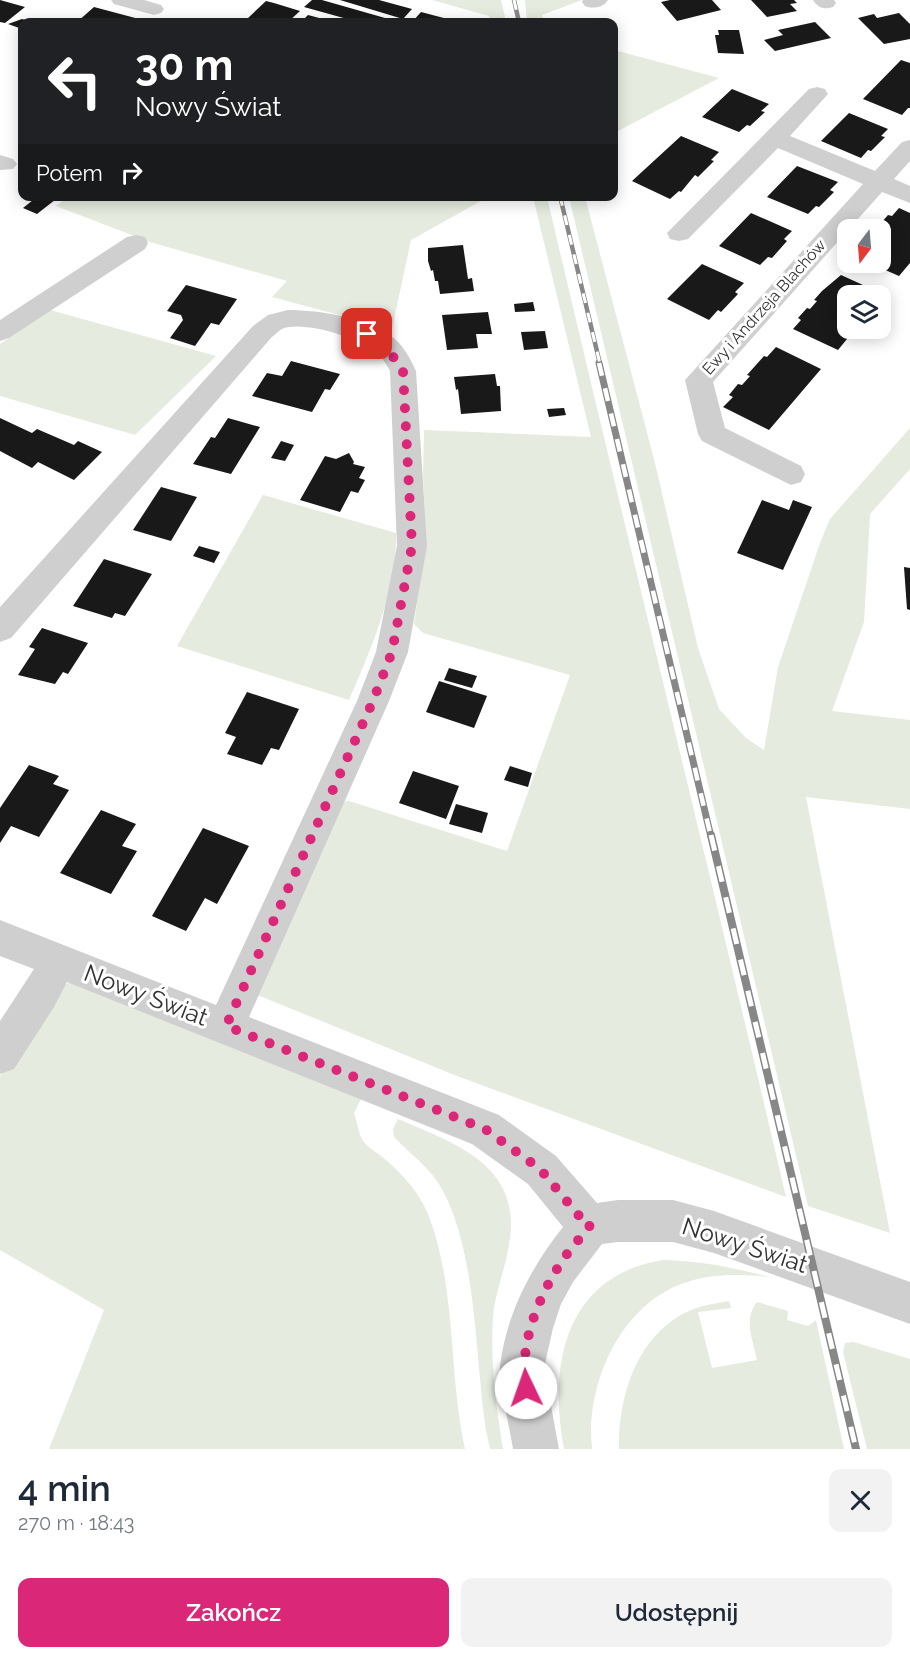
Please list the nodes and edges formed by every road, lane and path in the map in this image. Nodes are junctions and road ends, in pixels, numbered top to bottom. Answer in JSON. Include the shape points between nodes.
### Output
{"nodes":[{"id":1,"x":121,"y":0,"type":"edge"},
{"id":2,"x":154,"y":9,"type":"dead end"},
{"id":3,"x":816,"y":94,"type":"dead end"},
{"id":4,"x":775,"y":138,"type":"junction"},
{"id":5,"x":910,"y":147,"type":"edge"},
{"id":6,"x":878,"y":182,"type":"junction"},
{"id":7,"x":910,"y":195,"type":"edge"},
{"id":8,"x":679,"y":233,"type":"dead end"},
{"id":9,"x":136,"y":243,"type":"dead end"},
{"id":10,"x":0,"y":332,"type":"edge"},
{"id":11,"x":791,"y":474,"type":"dead end"},
{"id":12,"x":0,"y":629,"type":"edge"},
{"id":13,"x":0,"y":938,"type":"edge"},
{"id":14,"x":59,"y":961,"type":"junction"},
{"id":15,"x":226,"y":1026,"type":"junction"},
{"id":16,"x":0,"y":1055,"type":"edge"},
{"id":17,"x":591,"y":1224,"type":"junction"},
{"id":18,"x":910,"y":1303,"type":"edge"},
{"id":19,"x":536,"y":1449,"type":"edge"}],
"edges":[{"from":1,"to":2,"type":"street"},
{"from":3,"to":4,"type":"street"},
{"from":4,"to":6,"type":"street"},
{"from":4,"to":8,"type":"street"},
{"from":5,"to":6,"type":"street","name":"Ewy i Andrzeja Blachów"},
{"from":6,"to":7,"type":"street"},
{"from":6,"to":11,"type":"street","name":"Ewy i Andrzeja Blachów","via":[[699,380],[712,434]]},
{"from":9,"to":10,"type":"street"},
{"from":12,"to":15,"type":"street","via":[[262,332],[276,321],[313,320],[367,334],[385,345],[396,358],[403,371],[412,546],[392,652]]},
{"from":13,"to":14,"type":"street","name":"Nowy Świat"},
{"from":14,"to":15,"type":"street","name":"Nowy Świat"},
{"from":14,"to":16,"type":"street"},
{"from":15,"to":17,"type":"street","name":"Nowy Świat","via":[[485,1129],[540,1169],[580,1217]]},
{"from":17,"to":18,"type":"street","name":"Nowy Świat","via":[[673,1221],[714,1232]]},
{"from":17,"to":19,"type":"street","via":[[558,1267],[531,1328],[522,1368]]}]}
